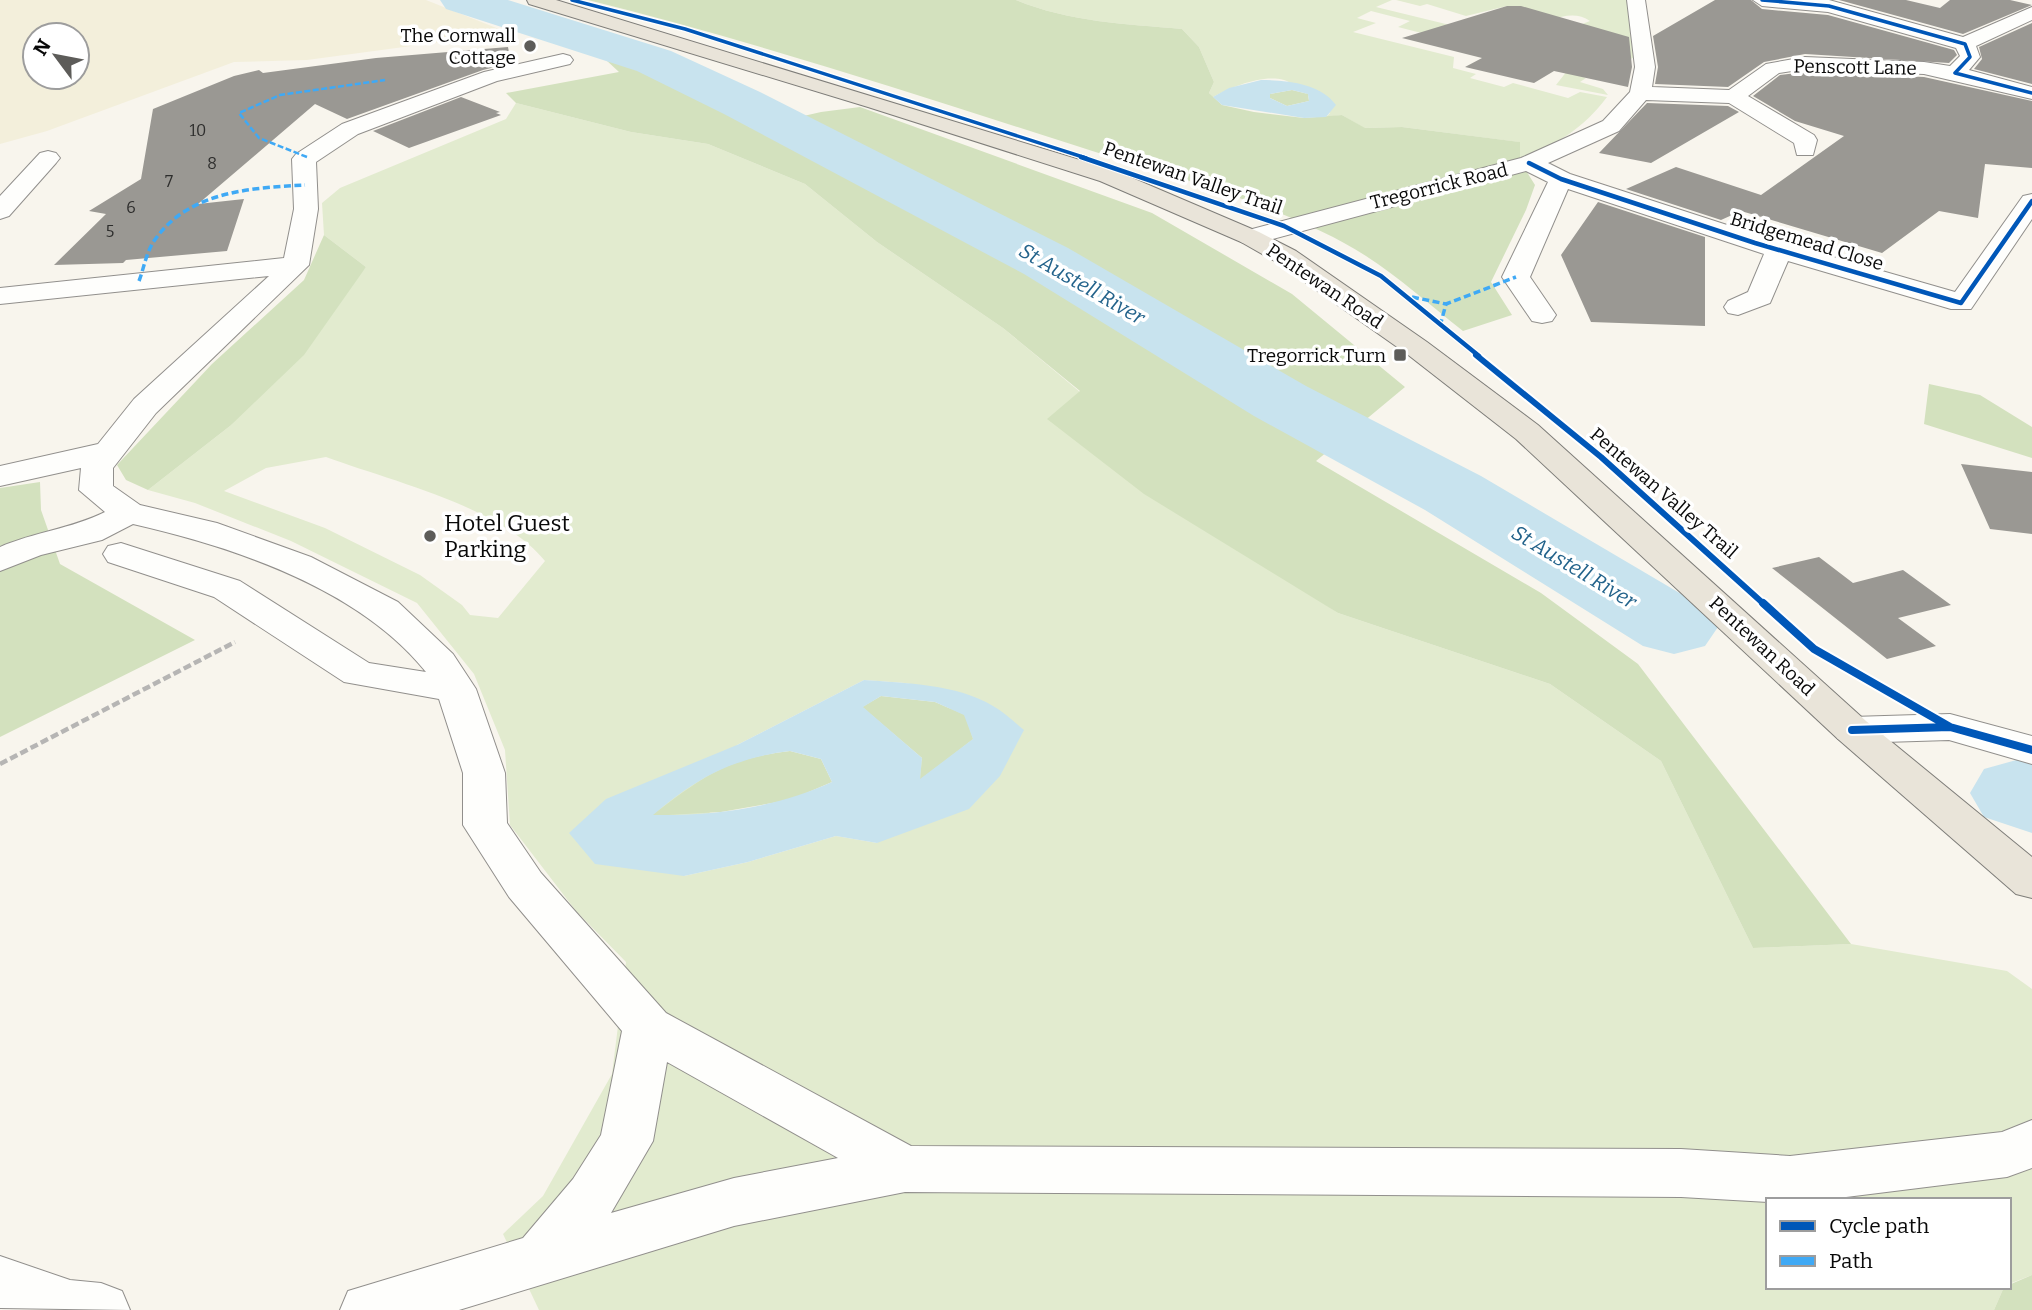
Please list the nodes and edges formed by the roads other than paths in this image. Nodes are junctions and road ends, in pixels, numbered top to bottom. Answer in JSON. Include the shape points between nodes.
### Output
{"nodes":[{"id":1,"x":536,"y":0,"type":"edge"},
{"id":2,"x":1636,"y":0,"type":"edge"},
{"id":3,"x":1762,"y":0,"type":"edge"},
{"id":4,"x":2032,"y":13,"type":"edge"},
{"id":5,"x":1965,"y":44,"type":"junction"},
{"id":6,"x":563,"y":60,"type":"dead end"},
{"id":7,"x":1955,"y":73,"type":"junction"},
{"id":8,"x":1640,"y":93,"type":"junction"},
{"id":9,"x":2032,"y":93,"type":"edge"},
{"id":10,"x":1734,"y":97,"type":"junction"},
{"id":11,"x":1805,"y":150,"type":"dead end"},
{"id":12,"x":48,"y":158,"type":"dead end"},
{"id":13,"x":1529,"y":163,"type":"junction"},
{"id":14,"x":1561,"y":179,"type":"junction"},
{"id":15,"x":2032,"y":201,"type":"edge"},
{"id":16,"x":0,"y":212,"type":"edge"},
{"id":17,"x":1250,"y":237,"type":"junction"},
{"id":18,"x":1779,"y":250,"type":"junction"},
{"id":19,"x":296,"y":265,"type":"junction"},
{"id":20,"x":0,"y":296,"type":"edge"},
{"id":21,"x":1738,"y":307,"type":"dead end"},
{"id":22,"x":1542,"y":315,"type":"dead end"},
{"id":23,"x":109,"y":451,"type":"junction"},
{"id":24,"x":0,"y":476,"type":"edge"},
{"id":25,"x":129,"y":513,"type":"junction"},
{"id":26,"x":121,"y":554,"type":"dead end"},
{"id":27,"x":0,"y":561,"type":"edge"},
{"id":28,"x":456,"y":689,"type":"junction"},
{"id":29,"x":1852,"y":730,"type":"junction"},
{"id":30,"x":2032,"y":750,"type":"edge"},
{"id":31,"x":2032,"y":882,"type":"edge"},
{"id":32,"x":648,"y":1027,"type":"junction"},
{"id":33,"x":2032,"y":1143,"type":"edge"},
{"id":34,"x":905,"y":1169,"type":"junction"},
{"id":35,"x":543,"y":1257,"type":"junction"},
{"id":36,"x":0,"y":1282,"type":"edge"},
{"id":37,"x":101,"y":1310,"type":"edge"},
{"id":38,"x":369,"y":1310,"type":"edge"}],
"edges":[{"from":1,"to":17,"type":"main road","name":"Pentewan Road","via":[[1021,147],[1108,176]]},
{"from":2,"to":8,"type":"street","via":[[1645,68]]},
{"from":3,"to":5,"type":"street","name":"Penscott Lane","via":[[1829,6]]},
{"from":4,"to":5,"type":"street"},
{"from":5,"to":7,"type":"street","via":[[1970,57]]},
{"from":6,"to":19,"type":"street","via":[[491,76],[362,124],[304,159],[306,209]]},
{"from":7,"to":9,"type":"street","name":"Penscott Lane"},
{"from":7,"to":10,"type":"street","name":"Penscott Lane","via":[[1805,63],[1773,68]]},
{"from":8,"to":10,"type":"street"},
{"from":8,"to":13,"type":"street","name":"Tregorrick Road","via":[[1611,125]]},
{"from":10,"to":11,"type":"street","via":[[1806,140]]},
{"from":12,"to":16,"type":"street"},
{"from":13,"to":14,"type":"street","name":"Bridgemead Close"},
{"from":13,"to":17,"type":"street","name":"Tregorrick Road"},
{"from":14,"to":18,"type":"street","name":"Bridgemead Close"},
{"from":14,"to":22,"type":"street","via":[[1516,277]]},
{"from":15,"to":18,"type":"street","name":"Bridgemead Close","via":[[1961,303]]},
{"from":17,"to":29,"type":"main road","name":"Pentewan Road","via":[[1287,257],[1406,340],[1527,432]]},
{"from":18,"to":21,"type":"street","via":[[1760,296]]},
{"from":19,"to":20,"type":"street"},
{"from":19,"to":23,"type":"street","via":[[145,406]]},
{"from":23,"to":24,"type":"street"},
{"from":23,"to":25,"type":"street","via":[[97,467],[96,490]]},
{"from":25,"to":27,"type":"street","via":[[90,533],[29,547]]},
{"from":25,"to":28,"type":"street","via":[[205,530],[298,565],[385,610],[439,662]]},
{"from":26,"to":28,"type":"street","via":[[227,589],[358,673]]},
{"from":28,"to":32,"type":"street","via":[[484,772],[485,825],[525,885]]},
{"from":29,"to":30,"type":"street","via":[[1950,727]]},
{"from":29,"to":31,"type":"main road","name":"Pentewan Road"},
{"from":32,"to":34,"type":"street"},
{"from":32,"to":35,"type":"street","via":[[626,1141],[592,1196]]},
{"from":33,"to":34,"type":"street","via":[[2007,1154],[1790,1180],[1681,1173]]},
{"from":34,"to":35,"type":"street","via":[[734,1202]]},
{"from":35,"to":38,"type":"street"},
{"from":36,"to":37,"type":"street","via":[[70,1307]]}]}
